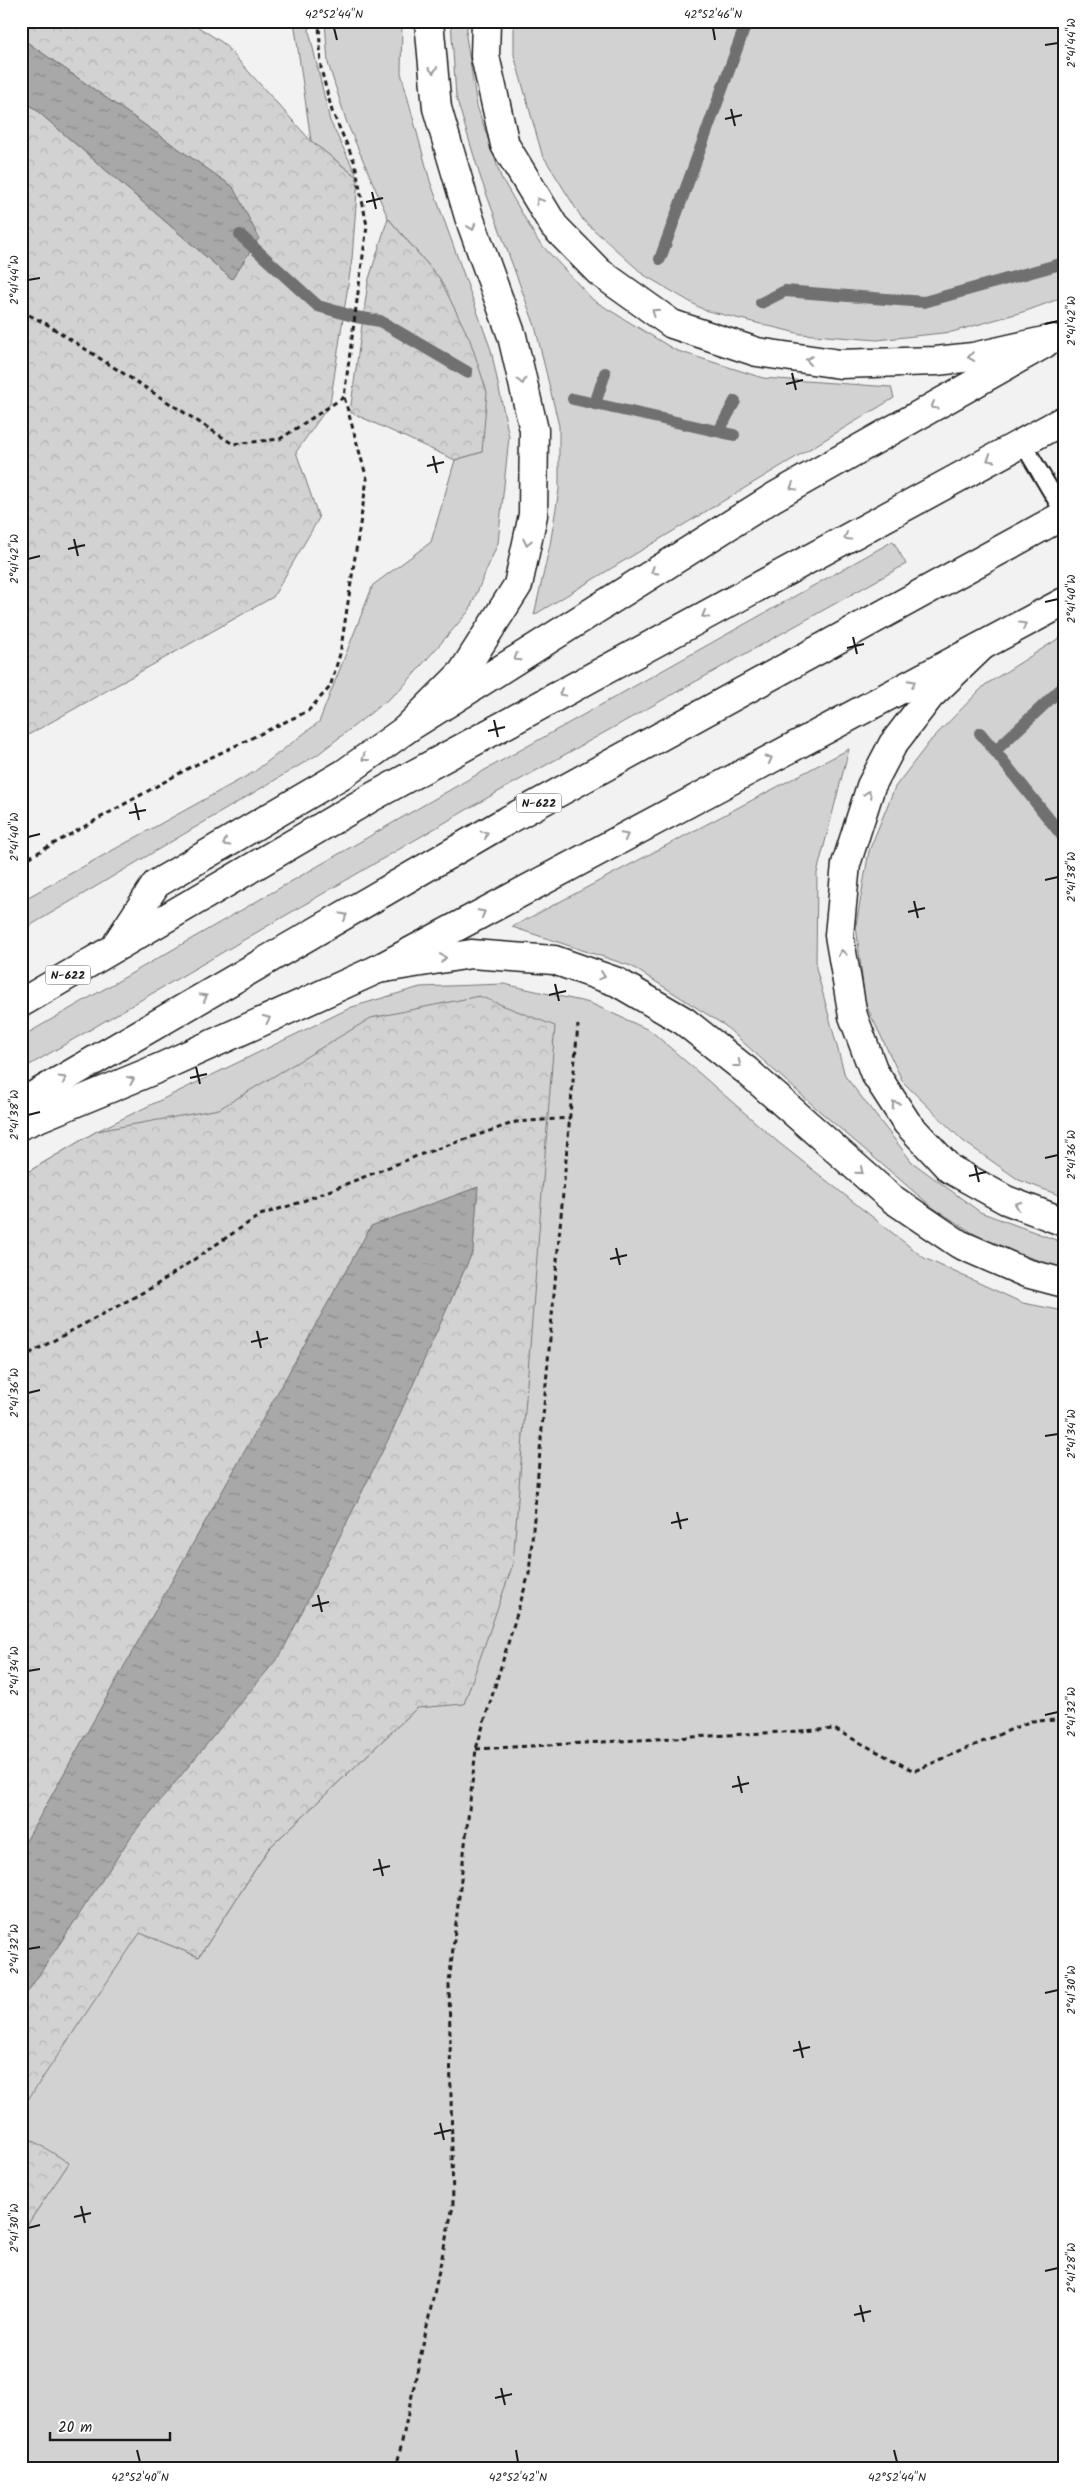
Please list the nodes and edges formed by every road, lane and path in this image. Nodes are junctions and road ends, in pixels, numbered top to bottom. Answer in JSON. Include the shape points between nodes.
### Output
{"nodes":[{"id":1,"x":319,"y":21,"type":"edge"},
{"id":2,"x":429,"y":21,"type":"edge"},
{"id":3,"x":486,"y":21,"type":"edge"},
{"id":4,"x":21,"y":311,"type":"edge"},
{"id":5,"x":1058,"y":337,"type":"edge"},
{"id":6,"x":344,"y":397,"type":"junction"},
{"id":7,"x":1064,"y":420,"type":"edge"},
{"id":8,"x":1022,"y":442,"type":"junction"},
{"id":9,"x":1064,"y":514,"type":"edge"},
{"id":10,"x":1064,"y":602,"type":"edge"},
{"id":11,"x":981,"y":647,"type":"junction"},
{"id":12,"x":405,"y":730,"type":"junction"},
{"id":13,"x":21,"y":862,"type":"edge"},
{"id":14,"x":115,"y":948,"type":"junction"},
{"id":15,"x":378,"y":969,"type":"junction"},
{"id":16,"x":21,"y":1003,"type":"edge"},
{"id":17,"x":578,"y":1025,"type":"dead end"},
{"id":18,"x":21,"y":1103,"type":"edge"},
{"id":19,"x":570,"y":1118,"type":"junction"},
{"id":20,"x":21,"y":1125,"type":"edge"},
{"id":21,"x":1064,"y":1222,"type":"edge"},
{"id":22,"x":1064,"y":1283,"type":"edge"},
{"id":23,"x":21,"y":1358,"type":"edge"},
{"id":24,"x":1064,"y":1720,"type":"edge"},
{"id":25,"x":476,"y":1749,"type":"junction"},
{"id":26,"x":396,"y":2469,"type":"edge"}],
"edges":[{"from":1,"to":6,"type":"path","via":[[321,69],[332,111],[355,163],[368,226]]},
{"from":2,"to":12,"type":"highway","one_way":true,"via":[[437,108],[469,217],[512,336],[534,430],[533,515],[518,585],[462,673]]},
{"from":5,"to":3,"type":"highway","one_way":true,"via":[[973,357],[840,364],[757,352],[672,324],[599,272],[554,226],[505,145],[485,56]]},
{"from":4,"to":6,"type":"path","via":[[45,323],[233,444],[280,439]]},
{"from":5,"to":12,"type":"highway","one_way":true,"via":[[767,502]]},
{"from":6,"to":13,"type":"path","via":[[367,479],[340,654],[330,687],[308,711],[190,768]]},
{"from":7,"to":8,"type":"highway","number":"N-622"},
{"from":8,"to":9,"type":"lane"},
{"from":8,"to":14,"type":"highway","number":"N-622","one_way":true,"via":[[374,796]]},
{"from":18,"to":9,"type":"highway","number":"N-622","one_way":true,"via":[[502,824]]},
{"from":11,"to":10,"type":"highway","one_way":true},
{"from":15,"to":11,"type":"highway","one_way":true},
{"from":21,"to":11,"type":"highway","one_way":true,"via":[[1006,1200],[950,1169],[907,1123],[874,1072],[853,1016],[839,935],[846,864],[871,786],[893,744],[930,696]]},
{"from":12,"to":14,"type":"highway","one_way":true,"via":[[345,773],[156,884]]},
{"from":14,"to":16,"type":"highway","number":"N-622"},
{"from":20,"to":15,"type":"highway","one_way":true,"via":[[159,1068]]},
{"from":15,"to":22,"type":"highway","one_way":true,"via":[[471,954],[554,960],[618,982],[684,1021],[747,1070],[891,1198],[958,1244],[1026,1272]]},
{"from":17,"to":19,"type":"path"},
{"from":19,"to":23,"type":"path","via":[[516,1122],[260,1215],[153,1287]]},
{"from":19,"to":25,"type":"path","via":[[529,1574]]},
{"from":24,"to":25,"type":"path","via":[[1030,1721],[914,1771],[834,1729]]},
{"from":25,"to":26,"type":"path","via":[[449,1984],[453,2206]]}]}
